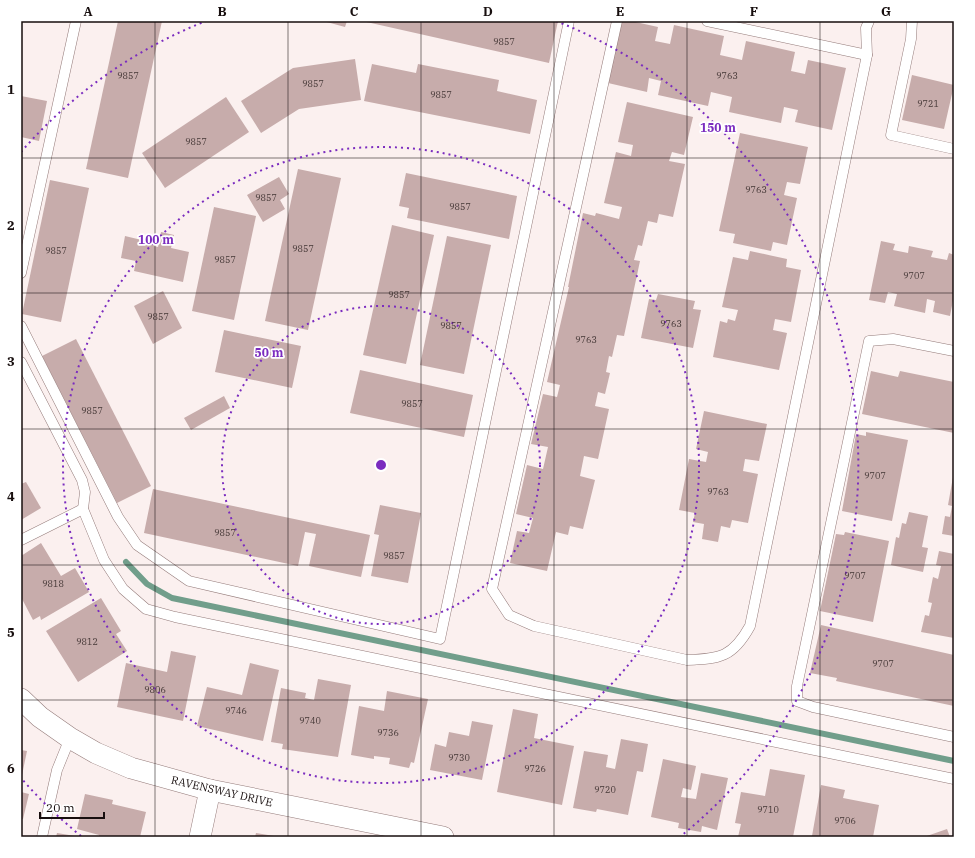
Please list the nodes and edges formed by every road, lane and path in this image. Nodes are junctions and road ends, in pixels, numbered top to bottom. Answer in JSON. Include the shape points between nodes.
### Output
{"nodes":[{"id":1,"x":76,"y":21,"type":"edge"},
{"id":2,"x":569,"y":21,"type":"edge"},
{"id":3,"x":617,"y":21,"type":"edge"},
{"id":4,"x":707,"y":21,"type":"edge"},
{"id":5,"x":868,"y":21,"type":"edge"},
{"id":6,"x":912,"y":21,"type":"edge"},
{"id":7,"x":867,"y":55,"type":"junction"},
{"id":8,"x":954,"y":149,"type":"edge"},
{"id":9,"x":21,"y":273,"type":"edge"},
{"id":10,"x":21,"y":326,"type":"edge"},
{"id":11,"x":954,"y":351,"type":"edge"},
{"id":12,"x":21,"y":362,"type":"edge"},
{"id":13,"x":83,"y":509,"type":"junction"},
{"id":14,"x":21,"y":540,"type":"edge"},
{"id":15,"x":21,"y":699,"type":"edge"},
{"id":16,"x":954,"y":737,"type":"edge"},
{"id":17,"x":70,"y":738,"type":"junction"},
{"id":18,"x":954,"y":780,"type":"edge"},
{"id":19,"x":210,"y":790,"type":"junction"},
{"id":20,"x":42,"y":837,"type":"edge"},
{"id":21,"x":200,"y":837,"type":"edge"},
{"id":22,"x":443,"y":837,"type":"edge"}],
"edges":[{"from":1,"to":9,"type":"lane"},
{"from":2,"to":10,"type":"lane","via":[[440,639],[188,581],[137,545],[118,517]]},
{"from":3,"to":7,"type":"lane","via":[[492,589],[509,615],[534,626],[687,660],[713,659],[731,651],[742,641],[750,626]]},
{"from":4,"to":7,"type":"lane"},
{"from":5,"to":7,"type":"lane"},
{"from":6,"to":8,"type":"lane","via":[[911,39],[891,135]]},
{"from":11,"to":16,"type":"lane","via":[[893,339],[869,341],[797,686],[797,701],[813,707]]},
{"from":12,"to":13,"type":"lane","via":[[82,480],[85,492]]},
{"from":13,"to":14,"type":"lane"},
{"from":13,"to":18,"type":"lane","via":[[108,566],[123,589],[146,609],[175,618]]},
{"from":15,"to":17,"type":"street","name":"RAVENSWAY DRIVE","via":[[40,717]]},
{"from":17,"to":19,"type":"street","name":"RAVENSWAY DRIVE","via":[[131,768]]},
{"from":17,"to":20,"type":"lane","via":[[57,770]]},
{"from":19,"to":21,"type":"street"},
{"from":19,"to":22,"type":"street","name":"RAVENSWAY DRIVE"}]}
